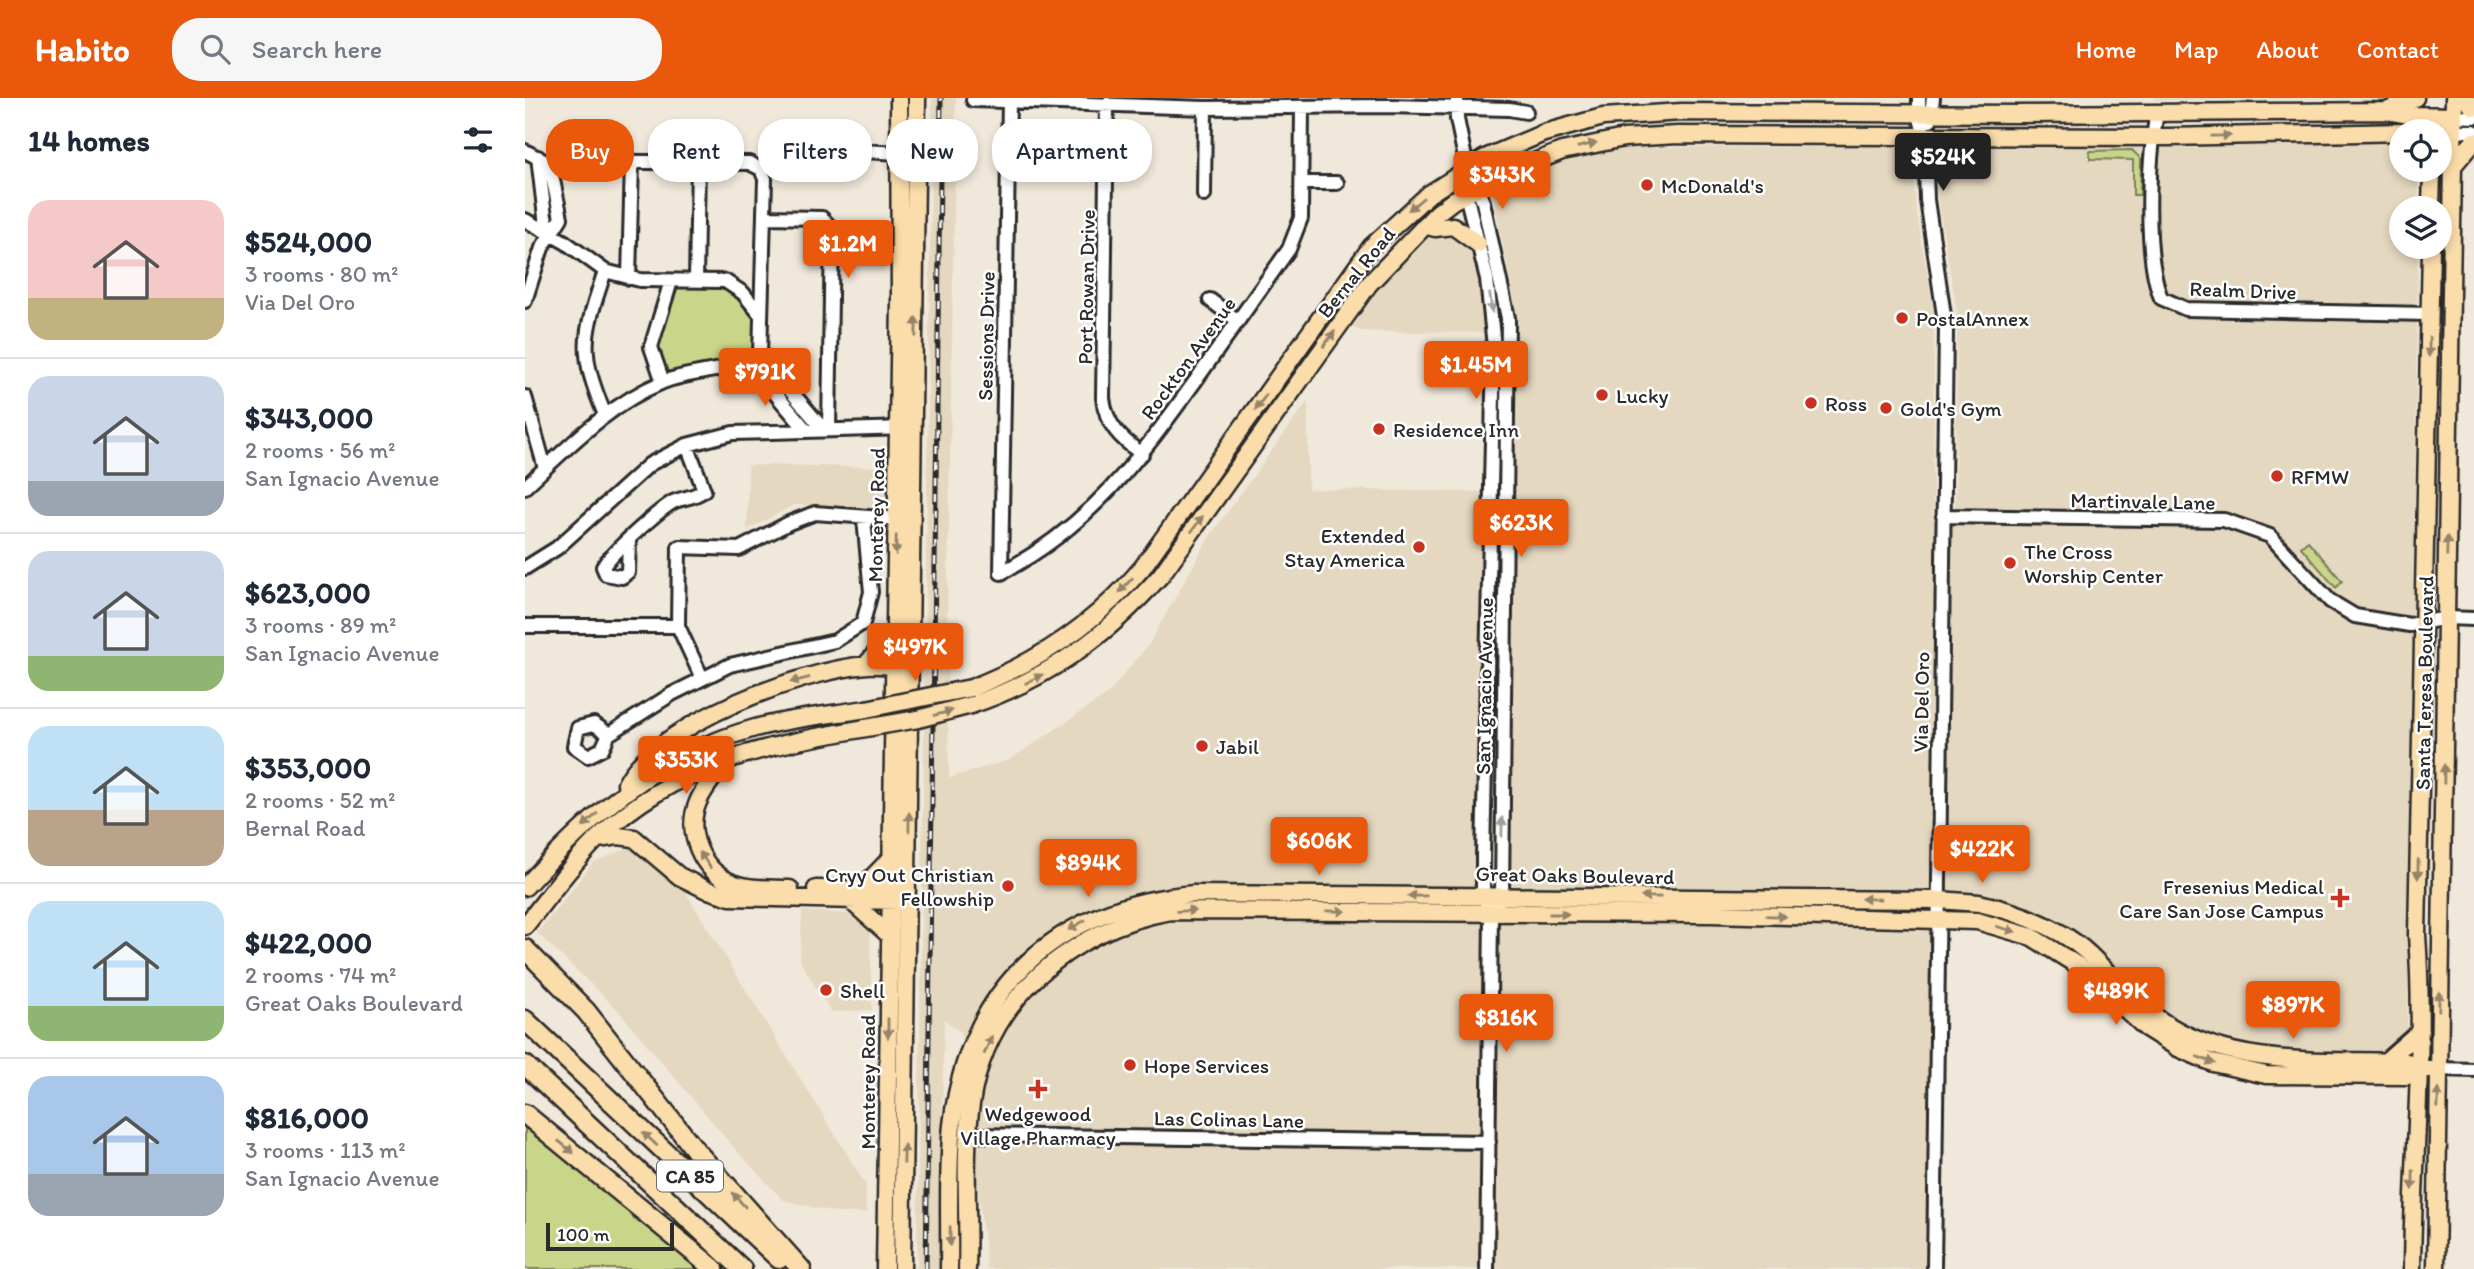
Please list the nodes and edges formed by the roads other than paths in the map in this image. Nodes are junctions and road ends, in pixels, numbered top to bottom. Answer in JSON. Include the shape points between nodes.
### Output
{"nodes":[{"id":1,"x":899,"y":98,"type":"edge"},
{"id":2,"x":917,"y":98,"type":"edge"},
{"id":3,"x":2415,"y":98,"type":"edge"},
{"id":4,"x":2433,"y":98,"type":"edge"},
{"id":5,"x":2453,"y":98,"type":"edge"},
{"id":6,"x":2464,"y":98,"type":"edge"},
{"id":7,"x":973,"y":100,"type":"dead end"},
{"id":8,"x":1009,"y":100,"type":"edge"},
{"id":9,"x":1457,"y":103,"type":"edge"},
{"id":10,"x":1107,"y":104,"type":"junction"},
{"id":11,"x":1926,"y":106,"type":"edge"},
{"id":12,"x":1303,"y":107,"type":"junction"},
{"id":13,"x":2474,"y":107,"type":"edge"},
{"id":14,"x":1205,"y":108,"type":"junction"},
{"id":15,"x":2387,"y":111,"type":"junction"},
{"id":16,"x":1526,"y":112,"type":"dead end"},
{"id":17,"x":1705,"y":112,"type":"junction"},
{"id":18,"x":2157,"y":113,"type":"junction"},
{"id":19,"x":2474,"y":117,"type":"edge"},
{"id":20,"x":900,"y":119,"type":"edge"},
{"id":21,"x":2413,"y":119,"type":"edge"},
{"id":22,"x":2432,"y":119,"type":"edge"},
{"id":23,"x":2454,"y":123,"type":"junction"},
{"id":24,"x":2474,"y":131,"type":"edge"},
{"id":25,"x":2386,"y":132,"type":"junction"},
{"id":26,"x":2389,"y":132,"type":"edge"},
{"id":27,"x":2389,"y":134,"type":"edge"},
{"id":28,"x":1678,"y":135,"type":"junction"},
{"id":29,"x":2152,"y":136,"type":"junction"},
{"id":30,"x":1925,"y":138,"type":"junction"},
{"id":31,"x":2474,"y":141,"type":"edge"},
{"id":32,"x":525,"y":151,"type":"edge"},
{"id":33,"x":544,"y":159,"type":"joint"},
{"id":34,"x":744,"y":163,"type":"edge"},
{"id":35,"x":2452,"y":167,"type":"joint"},
{"id":36,"x":1467,"y":168,"type":"junction"},
{"id":37,"x":631,"y":182,"type":"edge"},
{"id":38,"x":698,"y":182,"type":"edge"},
{"id":39,"x":902,"y":182,"type":"edge"},
{"id":40,"x":2452,"y":182,"type":"edge"},
{"id":41,"x":1302,"y":183,"type":"junction"},
{"id":42,"x":1337,"y":183,"type":"dead end"},
{"id":43,"x":1472,"y":191,"type":"junction"},
{"id":44,"x":1204,"y":195,"type":"dead end"},
{"id":45,"x":764,"y":217,"type":"junction"},
{"id":46,"x":525,"y":220,"type":"edge"},
{"id":47,"x":1425,"y":225,"type":"junction"},
{"id":48,"x":550,"y":232,"type":"junction"},
{"id":49,"x":1478,"y":244,"type":"junction"},
{"id":50,"x":2431,"y":259,"type":"edge"},
{"id":51,"x":605,"y":271,"type":"junction"},
{"id":52,"x":629,"y":278,"type":"junction"},
{"id":53,"x":671,"y":281,"type":"junction"},
{"id":54,"x":696,"y":281,"type":"junction"},
{"id":55,"x":1210,"y":300,"type":"dead end"},
{"id":56,"x":525,"y":301,"type":"edge"},
{"id":57,"x":760,"y":314,"type":"junction"},
{"id":58,"x":2430,"y":314,"type":"junction"},
{"id":59,"x":1238,"y":321,"type":"junction"},
{"id":60,"x":750,"y":361,"type":"junction"},
{"id":61,"x":663,"y":382,"type":"junction"},
{"id":62,"x":525,"y":397,"type":"edge"},
{"id":63,"x":605,"y":415,"type":"junction"},
{"id":64,"x":906,"y":428,"type":"junction"},
{"id":65,"x":806,"y":430,"type":"junction"},
{"id":66,"x":827,"y":430,"type":"junction"},
{"id":67,"x":1491,"y":440,"type":"junction"},
{"id":68,"x":687,"y":445,"type":"junction"},
{"id":69,"x":1507,"y":445,"type":"junction"},
{"id":70,"x":1142,"y":454,"type":"junction"},
{"id":71,"x":545,"y":468,"type":"junction"},
{"id":72,"x":525,"y":487,"type":"edge"},
{"id":73,"x":1943,"y":516,"type":"junction"},
{"id":74,"x":864,"y":519,"type":"junction"},
{"id":75,"x":896,"y":519,"type":"junction"},
{"id":76,"x":629,"y":541,"type":"dead end"},
{"id":77,"x":525,"y":568,"type":"edge"},
{"id":78,"x":1001,"y":573,"type":"joint"},
{"id":79,"x":2447,"y":618,"type":"junction"},
{"id":80,"x":2474,"y":619,"type":"edge"},
{"id":81,"x":2424,"y":624,"type":"junction"},
{"id":82,"x":678,"y":625,"type":"junction"},
{"id":83,"x":525,"y":626,"type":"edge"},
{"id":84,"x":895,"y":630,"type":"junction"},
{"id":85,"x":866,"y":665,"type":"junction"},
{"id":86,"x":903,"y":667,"type":"junction"},
{"id":87,"x":702,"y":678,"type":"junction"},
{"id":88,"x":971,"y":696,"type":"junction"},
{"id":89,"x":609,"y":734,"type":"dead end"},
{"id":90,"x":729,"y":757,"type":"junction"},
{"id":91,"x":636,"y":782,"type":"junction"},
{"id":92,"x":622,"y":792,"type":"junction"},
{"id":93,"x":631,"y":811,"type":"junction"},
{"id":94,"x":598,"y":839,"type":"junction"},
{"id":95,"x":654,"y":853,"type":"junction"},
{"id":96,"x":891,"y":858,"type":"junction"},
{"id":97,"x":525,"y":887,"type":"edge"},
{"id":98,"x":855,"y":895,"type":"junction"},
{"id":99,"x":1483,"y":895,"type":"junction"},
{"id":100,"x":1502,"y":895,"type":"junction"},
{"id":101,"x":890,"y":896,"type":"junction"},
{"id":102,"x":908,"y":896,"type":"junction"},
{"id":103,"x":1718,"y":898,"type":"junction"},
{"id":104,"x":1939,"y":900,"type":"junction"},
{"id":105,"x":1286,"y":903,"type":"junction"},
{"id":106,"x":1491,"y":914,"type":"junction"},
{"id":107,"x":1711,"y":914,"type":"junction"},
{"id":108,"x":1939,"y":919,"type":"junction"},
{"id":109,"x":525,"y":926,"type":"edge"},
{"id":110,"x":890,"y":935,"type":"junction"},
{"id":111,"x":525,"y":949,"type":"edge"},
{"id":112,"x":526,"y":1022,"type":"edge"},
{"id":113,"x":2420,"y":1031,"type":"junction"},
{"id":114,"x":525,"y":1065,"type":"edge"},
{"id":115,"x":2386,"y":1069,"type":"junction"},
{"id":116,"x":2419,"y":1069,"type":"junction"},
{"id":117,"x":2439,"y":1069,"type":"junction"},
{"id":118,"x":2474,"y":1070,"type":"edge"},
{"id":119,"x":958,"y":1099,"type":"junction"},
{"id":120,"x":2419,"y":1112,"type":"junction"},
{"id":121,"x":525,"y":1114,"type":"edge"},
{"id":122,"x":969,"y":1135,"type":"junction"},
{"id":123,"x":1489,"y":1142,"type":"junction"},
{"id":124,"x":714,"y":1269,"type":"edge"},
{"id":125,"x":742,"y":1269,"type":"edge"},
{"id":126,"x":789,"y":1269,"type":"edge"},
{"id":127,"x":801,"y":1269,"type":"edge"},
{"id":128,"x":885,"y":1269,"type":"edge"},
{"id":129,"x":902,"y":1269,"type":"edge"},
{"id":130,"x":949,"y":1269,"type":"edge"},
{"id":131,"x":967,"y":1269,"type":"edge"},
{"id":132,"x":1487,"y":1269,"type":"edge"},
{"id":133,"x":1934,"y":1269,"type":"edge"},
{"id":134,"x":2412,"y":1269,"type":"edge"},
{"id":135,"x":2436,"y":1269,"type":"edge"}],
"edges":[{"from":1,"to":20,"type":"main road","name":"Monterey Road"},
{"from":64,"to":2,"type":"main road","name":"Monterey Road","one_way":true},
{"from":3,"to":15,"type":"main road"},
{"from":4,"to":22,"type":"main road"},
{"from":5,"to":23,"type":"main road","name":"Santa Teresa Boulevard"},
{"from":6,"to":13,"type":"main road"},
{"from":7,"to":8,"type":"street"},
{"from":8,"to":10,"type":"street"},
{"from":8,"to":78,"type":"street","name":"Sessions Drive"},
{"from":9,"to":12,"type":"street"},
{"from":9,"to":16,"type":"street"},
{"from":9,"to":36,"type":"street","name":"San Ignacio Avenue"},
{"from":10,"to":14,"type":"street"},
{"from":10,"to":70,"type":"street","name":"Port Rowan Drive","via":[[1103,398],[1114,430]]},
{"from":11,"to":17,"type":"main road","name":"Bernal Road"},
{"from":11,"to":18,"type":"main road","name":"Bernal Road"},
{"from":11,"to":30,"type":"street","name":"Via Del Oro"},
{"from":12,"to":14,"type":"street"},
{"from":12,"to":41,"type":"street","name":"Rockton Avenue"},
{"from":14,"to":44,"type":"street"},
{"from":15,"to":18,"type":"main road","name":"Bernal Road"},
{"from":15,"to":21,"type":"main road","name":"Bernal Road"},
{"from":17,"to":28,"type":"main road"},
{"from":17,"to":36,"type":"main road","name":"Bernal Road","via":[[1589,120],[1526,139]]},
{"from":18,"to":29,"type":"street","name":"Realm Drive"},
{"from":19,"to":23,"type":"street","name":"Bernal Road"},
{"from":23,"to":24,"type":"street","name":"Bernal Road"},
{"from":23,"to":35,"type":"main road","name":"Santa Teresa Boulevard"},
{"from":25,"to":26,"type":"main road","name":"Bernal Road"},
{"from":25,"to":27,"type":"main road"},
{"from":29,"to":25,"type":"main road","name":"Bernal Road","one_way":true},
{"from":28,"to":30,"type":"main road","name":"Bernal Road"},
{"from":43,"to":28,"type":"main road","name":"Bernal Road","one_way":true,"via":[[1528,163],[1579,147],[1624,138]]},
{"from":29,"to":30,"type":"main road","name":"Bernal Road"},
{"from":29,"to":58,"type":"street","name":"Realm Drive","via":[[2152,275],[2161,298],[2186,309]]},
{"from":30,"to":73,"type":"street","name":"Via Del Oro","via":[[1927,200],[1945,319]]},
{"from":31,"to":35,"type":"main road"},
{"from":32,"to":33,"type":"street"},
{"from":33,"to":48,"type":"street","via":[[545,217]]},
{"from":34,"to":45,"type":"street","via":[[761,169],[765,179]]},
{"from":36,"to":43,"type":"street","name":"San Ignacio Avenue"},
{"from":36,"to":88,"type":"main road","name":"Bernal Road","one_way":true,"via":[[1412,207],[1371,247],[1161,542],[1114,599],[1081,629]]},
{"from":37,"to":52,"type":"street"},
{"from":38,"to":54,"type":"street"},
{"from":39,"to":64,"type":"main road","name":"Monterey Road"},
{"from":79,"to":40,"type":"main road","name":"Santa Teresa Boulevard","one_way":true},
{"from":41,"to":42,"type":"street"},
{"from":41,"to":59,"type":"street","name":"Rockton Avenue","via":[[1297,235]]},
{"from":43,"to":47,"type":"main road","name":"Bernal Road","via":[[1445,206]]},
{"from":43,"to":49,"type":"street","name":"San Ignacio Avenue"},
{"from":43,"to":69,"type":"street","name":"San Ignacio Avenue","via":[[1508,309]]},
{"from":45,"to":57,"type":"street"},
{"from":45,"to":66,"type":"street","via":[[822,218],[832,229]]},
{"from":46,"to":48,"type":"street"},
{"from":47,"to":49,"type":"main road","via":[[1453,226]]},
{"from":88,"to":47,"type":"main road","name":"Bernal Road","one_way":true,"via":[[1008,692],[1067,660],[1136,604],[1369,284]]},
{"from":48,"to":51,"type":"street"},
{"from":48,"to":56,"type":"street"},
{"from":49,"to":67,"type":"street","name":"San Ignacio Avenue","one_way":true,"via":[[1492,311]]},
{"from":50,"to":58,"type":"main road","name":"Santa Teresa Boulevard"},
{"from":51,"to":52,"type":"street"},
{"from":51,"to":63,"type":"street","via":[[584,348]]},
{"from":52,"to":53,"type":"street"},
{"from":53,"to":54,"type":"street"},
{"from":53,"to":61,"type":"street","via":[[651,347]]},
{"from":54,"to":57,"type":"street","via":[[725,281],[743,293]]},
{"from":55,"to":59,"type":"street"},
{"from":57,"to":60,"type":"street"},
{"from":58,"to":81,"type":"main road","name":"Santa Teresa Boulevard","one_way":true},
{"from":59,"to":70,"type":"street","name":"Rockton Avenue"},
{"from":60,"to":61,"type":"street"},
{"from":60,"to":65,"type":"street"},
{"from":60,"to":66,"type":"street"},
{"from":61,"to":63,"type":"street"},
{"from":62,"to":71,"type":"street"},
{"from":63,"to":71,"type":"street"},
{"from":64,"to":66,"type":"street"},
{"from":64,"to":75,"type":"main road","name":"Monterey Road"},
{"from":64,"to":86,"type":"main road","name":"Monterey Road"},
{"from":65,"to":66,"type":"street"},
{"from":65,"to":68,"type":"street","via":[[733,433]]},
{"from":67,"to":69,"type":"street"},
{"from":67,"to":99,"type":"street","name":"San Ignacio Avenue"},
{"from":68,"to":76,"type":"street","via":[[704,489],[667,506]]},
{"from":68,"to":77,"type":"street","via":[[650,464],[557,548]]},
{"from":100,"to":69,"type":"street","name":"San Ignacio Avenue","one_way":true},
{"from":70,"to":78,"type":"street","name":"Rockton Avenue","via":[[1075,525]]},
{"from":71,"to":72,"type":"street"},
{"from":73,"to":81,"type":"street","name":"Martinvale Lane","via":[[2224,520],[2270,536],[2330,601],[2355,616]]},
{"from":73,"to":104,"type":"street","name":"Via Del Oro"},
{"from":74,"to":75,"type":"street"},
{"from":74,"to":82,"type":"street","via":[[815,513],[739,549],[679,547]]},
{"from":74,"to":87,"type":"street","via":[[871,592],[863,623],[835,640],[767,654]]},
{"from":75,"to":84,"type":"main road","name":"Monterey Road","one_way":true},
{"from":79,"to":80,"type":"street","name":"Martinvale Lane"},
{"from":79,"to":81,"type":"street","name":"Martinvale Lane"},
{"from":117,"to":79,"type":"main road","name":"Santa Teresa Boulevard","one_way":true},
{"from":81,"to":113,"type":"main road","name":"Santa Teresa Boulevard","one_way":true,"via":[[2417,935]]},
{"from":82,"to":83,"type":"street"},
{"from":82,"to":87,"type":"street"},
{"from":84,"to":85,"type":"main road"},
{"from":84,"to":86,"type":"main road","name":"Monterey Road"},
{"from":85,"to":86,"type":"main road"},
{"from":85,"to":92,"type":"main road","one_way":true,"via":[[787,683],[716,712],[658,750],[632,773]]},
{"from":86,"to":96,"type":"main road","name":"Monterey Road"},
{"from":102,"to":86,"type":"main road","name":"Monterey Road","one_way":true},
{"from":87,"to":89,"type":"street"},
{"from":90,"to":88,"type":"main road","name":"Bernal Road","one_way":true,"bridge":true,"via":[[773,744],[918,719]]},
{"from":88,"to":91,"type":"main road","name":"Bernal Road","bridge":true,"via":[[755,728],[686,754]]},
{"from":90,"to":93,"type":"main road","name":"Bernal Road","via":[[676,780]]},
{"from":98,"to":90,"type":"main road","one_way":true,"via":[[753,888],[731,883],[713,870],[698,850],[694,818],[703,792]]},
{"from":91,"to":92,"type":"main road","name":"Bernal Road"},
{"from":91,"to":93,"type":"main road"},
{"from":92,"to":97,"type":"main road","name":"Bernal Road","one_way":true,"via":[[580,828]]},
{"from":93,"to":94,"type":"main road","name":"Bernal Road"},
{"from":93,"to":95,"type":"main road"},
{"from":94,"to":95,"type":"main road","via":[[626,836]]},
{"from":94,"to":109,"type":"main road","name":"Bernal Road"},
{"from":95,"to":98,"type":"main road","via":[[679,876],[730,897]]},
{"from":96,"to":98,"type":"main road"},
{"from":96,"to":101,"type":"main road","name":"Monterey Road"},
{"from":98,"to":101,"type":"main road"},
{"from":98,"to":110,"type":"main road"},
{"from":99,"to":100,"type":"main road","name":"Great Oaks Boulevard"},
{"from":99,"to":105,"type":"main road","name":"Great Oaks Boulevard","one_way":true},
{"from":99,"to":106,"type":"street","name":"San Ignacio Avenue"},
{"from":103,"to":100,"type":"main road","name":"Great Oaks Boulevard","one_way":true},
{"from":100,"to":106,"type":"street","name":"San Ignacio Avenue"},
{"from":101,"to":102,"type":"main road"},
{"from":101,"to":110,"type":"main road","name":"Monterey Road"},
{"from":129,"to":102,"type":"main road","name":"Monterey Road","one_way":true},
{"from":104,"to":103,"type":"main road","name":"Great Oaks Boulevard","one_way":true},
{"from":103,"to":107,"type":"main road"},
{"from":104,"to":108,"type":"street","name":"Via Del Oro"},
{"from":104,"to":115,"type":"main road","name":"Great Oaks Boulevard","via":[[1979,903],[2041,922],[2087,952],[2155,1016],[2218,1049]]},
{"from":105,"to":106,"type":"main road","name":"Great Oaks Boulevard","one_way":true},
{"from":105,"to":119,"type":"main road","name":"Great Oaks Boulevard","one_way":true,"via":[[1193,894],[1156,897],[1097,915],[1059,936],[1023,967],[982,1020]]},
{"from":122,"to":105,"type":"main road","name":"Great Oaks Boulevard","one_way":true,"via":[[975,1081],[991,1038],[1025,987],[1068,950],[1143,916]]},
{"from":106,"to":107,"type":"main road","name":"Great Oaks Boulevard","one_way":true},
{"from":106,"to":123,"type":"street","name":"San Ignacio Avenue"},
{"from":107,"to":108,"type":"main road","name":"Great Oaks Boulevard","one_way":true},
{"from":108,"to":115,"type":"main road","name":"Great Oaks Boulevard","one_way":true,"via":[[1977,921],[2032,937],[2077,965],[2146,1028],[2213,1063],[2266,1075]]},
{"from":108,"to":133,"type":"street","name":"Via Del Oro"},
{"from":110,"to":128,"type":"main road","name":"Monterey Road","one_way":true},
{"from":127,"to":111,"type":"highway","one_way":true,"via":[[696,1151],[586,1011]]},
{"from":126,"to":112,"type":"highway","number":"CA 85","one_way":true},
{"from":113,"to":115,"type":"main road"},
{"from":113,"to":116,"type":"main road","name":"Santa Teresa Boulevard"},
{"from":114,"to":125,"type":"highway","number":"CA 85"},
{"from":115,"to":116,"type":"main road","name":"Great Oaks Boulevard","via":[[2407,1076]]},
{"from":115,"to":120,"type":"main road","via":[[2404,1085]]},
{"from":116,"to":117,"type":"main road","name":"Great Oaks Boulevard"},
{"from":116,"to":120,"type":"main road","name":"Santa Teresa Boulevard"},
{"from":117,"to":118,"type":"street"},
{"from":135,"to":117,"type":"main road","name":"Santa Teresa Boulevard","one_way":true},
{"from":119,"to":122,"type":"main road","via":[[961,1128]]},
{"from":119,"to":130,"type":"main road","name":"Great Oaks Boulevard","one_way":true,"via":[[952,1125]]},
{"from":120,"to":134,"type":"main road","name":"Santa Teresa Boulevard","one_way":true,"via":[[2413,1160]]},
{"from":121,"to":124,"type":"highway","one_way":true},
{"from":122,"to":123,"type":"street","name":"Las Colinas Lane"},
{"from":122,"to":131,"type":"main road","name":"Great Oaks Boulevard"},
{"from":123,"to":132,"type":"street","name":"San Ignacio Avenue"}]}
